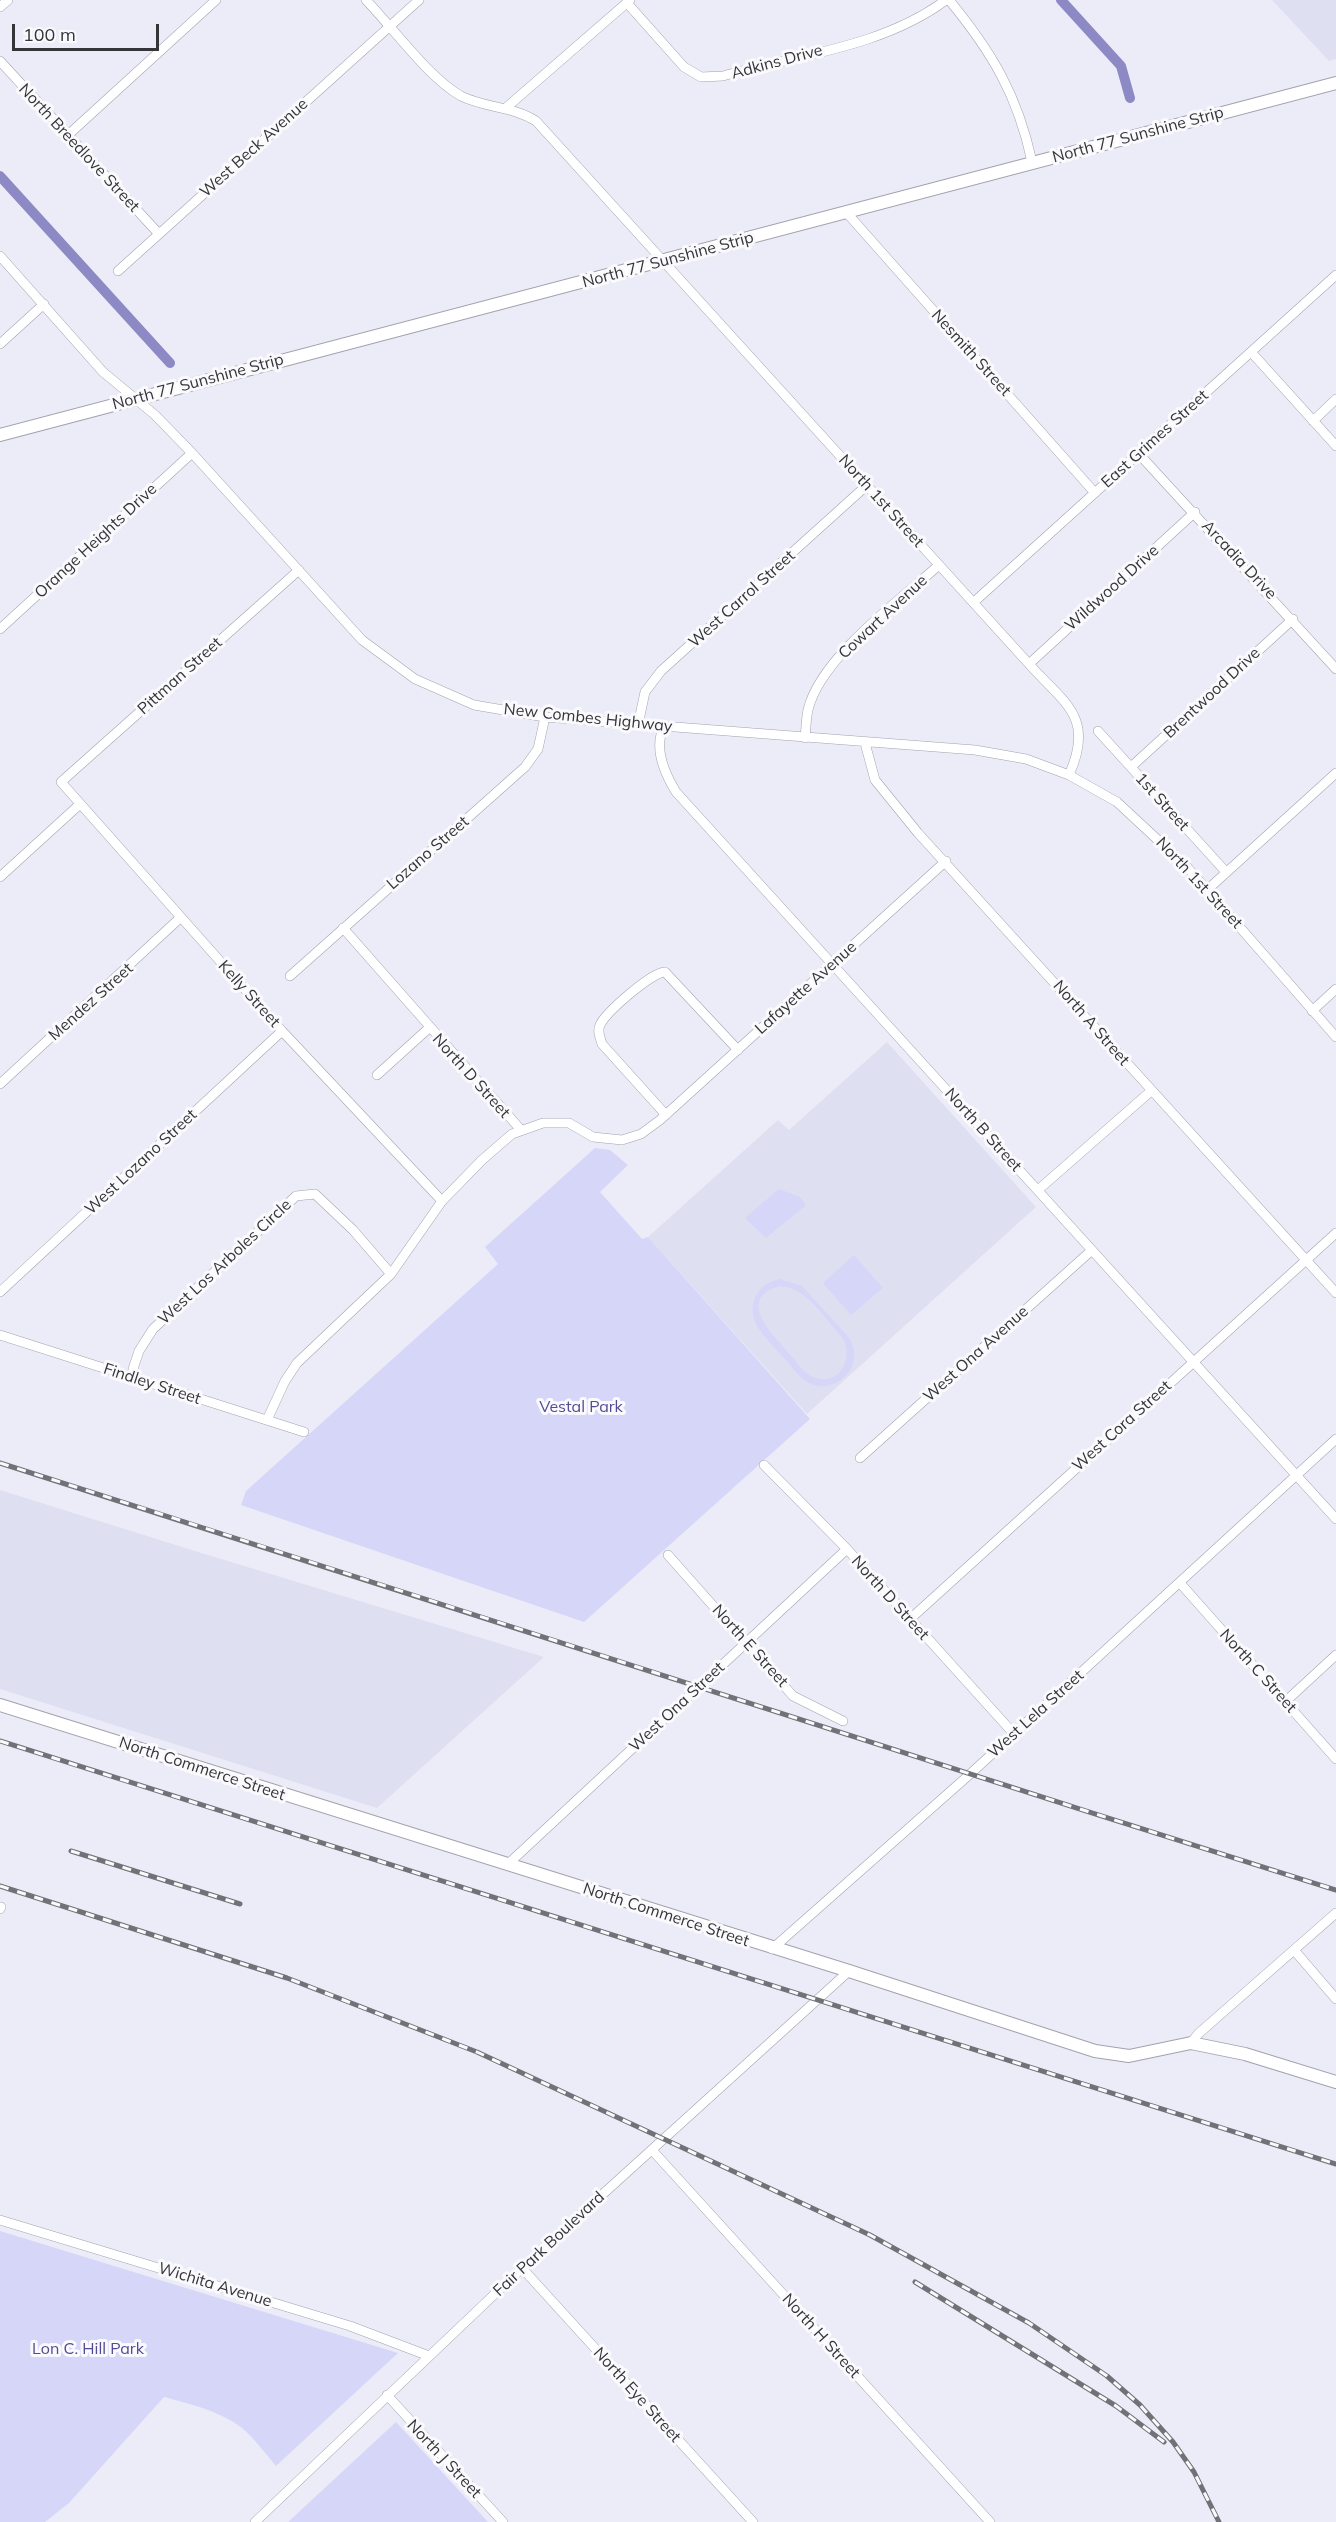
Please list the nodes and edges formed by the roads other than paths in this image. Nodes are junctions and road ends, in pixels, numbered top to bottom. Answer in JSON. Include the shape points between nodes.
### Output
{"nodes":[{"id":1,"x":8,"y":0,"type":"edge"},
{"id":2,"x":216,"y":0,"type":"edge"},
{"id":3,"x":366,"y":0,"type":"edge"},
{"id":4,"x":419,"y":0,"type":"edge"},
{"id":5,"x":948,"y":0,"type":"edge"},
{"id":6,"x":629,"y":1,"type":"edge"},
{"id":7,"x":0,"y":7,"type":"edge"},
{"id":8,"x":390,"y":26,"type":"junction"},
{"id":9,"x":0,"y":61,"type":"edge"},
{"id":10,"x":1336,"y":83,"type":"edge"},
{"id":11,"x":507,"y":107,"type":"junction"},
{"id":12,"x":68,"y":135,"type":"junction"},
{"id":13,"x":1032,"y":162,"type":"junction"},
{"id":14,"x":846,"y":213,"type":"junction"},
{"id":15,"x":159,"y":234,"type":"junction"},
{"id":16,"x":0,"y":256,"type":"edge"},
{"id":17,"x":664,"y":262,"type":"junction"},
{"id":18,"x":118,"y":271,"type":"dead end"},
{"id":19,"x":1336,"y":275,"type":"edge"},
{"id":20,"x":44,"y":304,"type":"junction"},
{"id":21,"x":0,"y":344,"type":"edge"},
{"id":22,"x":1252,"y":353,"type":"junction"},
{"id":23,"x":134,"y":398,"type":"junction"},
{"id":24,"x":1336,"y":399,"type":"edge"},
{"id":25,"x":1313,"y":421,"type":"junction"},
{"id":26,"x":0,"y":435,"type":"edge"},
{"id":27,"x":1336,"y":446,"type":"edge"},
{"id":28,"x":192,"y":453,"type":"junction"},
{"id":29,"x":1139,"y":454,"type":"junction"},
{"id":30,"x":867,"y":486,"type":"junction"},
{"id":31,"x":1095,"y":493,"type":"junction"},
{"id":32,"x":1195,"y":512,"type":"junction"},
{"id":33,"x":939,"y":565,"type":"junction"},
{"id":34,"x":299,"y":570,"type":"junction"},
{"id":35,"x":974,"y":603,"type":"junction"},
{"id":36,"x":1293,"y":619,"type":"junction"},
{"id":37,"x":0,"y":629,"type":"edge"},
{"id":38,"x":1029,"y":664,"type":"junction"},
{"id":39,"x":1336,"y":669,"type":"edge"},
{"id":40,"x":545,"y":717,"type":"junction"},
{"id":41,"x":638,"y":725,"type":"junction"},
{"id":42,"x":664,"y":727,"type":"junction"},
{"id":43,"x":1098,"y":731,"type":"dead end"},
{"id":44,"x":806,"y":738,"type":"junction"},
{"id":45,"x":865,"y":743,"type":"junction"},
{"id":46,"x":1131,"y":767,"type":"junction"},
{"id":47,"x":1336,"y":772,"type":"edge"},
{"id":48,"x":1069,"y":775,"type":"junction"},
{"id":49,"x":61,"y":782,"type":"joint"},
{"id":50,"x":79,"y":804,"type":"junction"},
{"id":51,"x":946,"y":861,"type":"junction"},
{"id":52,"x":1226,"y":872,"type":"junction"},
{"id":53,"x":0,"y":877,"type":"edge"},
{"id":54,"x":1207,"y":890,"type":"junction"},
{"id":55,"x":180,"y":918,"type":"junction"},
{"id":56,"x":343,"y":928,"type":"junction"},
{"id":57,"x":833,"y":964,"type":"junction"},
{"id":58,"x":290,"y":976,"type":"dead end"},
{"id":59,"x":1336,"y":989,"type":"edge"},
{"id":60,"x":1312,"y":1011,"type":"junction"},
{"id":61,"x":429,"y":1028,"type":"junction"},
{"id":62,"x":282,"y":1031,"type":"junction"},
{"id":63,"x":1336,"y":1037,"type":"edge"},
{"id":64,"x":738,"y":1050,"type":"junction"},
{"id":65,"x":377,"y":1075,"type":"dead end"},
{"id":66,"x":0,"y":1084,"type":"edge"},
{"id":67,"x":1151,"y":1091,"type":"junction"},
{"id":68,"x":666,"y":1115,"type":"junction"},
{"id":69,"x":521,"y":1130,"type":"junction"},
{"id":70,"x":1038,"y":1191,"type":"junction"},
{"id":71,"x":442,"y":1201,"type":"junction"},
{"id":72,"x":1336,"y":1233,"type":"edge"},
{"id":73,"x":1092,"y":1250,"type":"junction"},
{"id":74,"x":1306,"y":1260,"type":"junction"},
{"id":75,"x":391,"y":1274,"type":"junction"},
{"id":76,"x":0,"y":1292,"type":"edge"},
{"id":77,"x":1336,"y":1293,"type":"edge"},
{"id":78,"x":0,"y":1335,"type":"edge"},
{"id":79,"x":1193,"y":1362,"type":"junction"},
{"id":80,"x":138,"y":1379,"type":"junction"},
{"id":81,"x":267,"y":1420,"type":"junction"},
{"id":82,"x":304,"y":1432,"type":"dead end"},
{"id":83,"x":1336,"y":1439,"type":"edge"},
{"id":84,"x":860,"y":1458,"type":"dead end"},
{"id":85,"x":764,"y":1465,"type":"dead end"},
{"id":86,"x":1296,"y":1476,"type":"junction"},
{"id":87,"x":1336,"y":1519,"type":"edge"},
{"id":88,"x":847,"y":1549,"type":"junction"},
{"id":89,"x":668,"y":1555,"type":"dead end"},
{"id":90,"x":1180,"y":1583,"type":"junction"},
{"id":91,"x":909,"y":1620,"type":"junction"},
{"id":92,"x":746,"y":1642,"type":"junction"},
{"id":93,"x":1336,"y":1655,"type":"edge"},
{"id":94,"x":1285,"y":1702,"type":"junction"},
{"id":95,"x":0,"y":1705,"type":"edge"},
{"id":96,"x":843,"y":1720,"type":"dead end"},
{"id":97,"x":1014,"y":1734,"type":"junction"},
{"id":98,"x":1336,"y":1758,"type":"edge"},
{"id":99,"x":507,"y":1865,"type":"junction"},
{"id":100,"x":1336,"y":1913,"type":"edge"},
{"id":101,"x":772,"y":1949,"type":"junction"},
{"id":102,"x":1294,"y":1950,"type":"junction"},
{"id":103,"x":849,"y":1971,"type":"junction"},
{"id":104,"x":1336,"y":1999,"type":"edge"},
{"id":105,"x":1191,"y":2043,"type":"junction"},
{"id":106,"x":1336,"y":2082,"type":"edge"},
{"id":107,"x":652,"y":2150,"type":"junction"},
{"id":108,"x":0,"y":2220,"type":"edge"},
{"id":109,"x":522,"y":2268,"type":"junction"},
{"id":110,"x":429,"y":2356,"type":"junction"},
{"id":111,"x":387,"y":2395,"type":"junction"},
{"id":112,"x":255,"y":2522,"type":"edge"},
{"id":113,"x":503,"y":2522,"type":"edge"},
{"id":114,"x":753,"y":2522,"type":"edge"},
{"id":115,"x":990,"y":2522,"type":"edge"}],
"edges":[{"from":1,"to":7,"type":"street"},
{"from":2,"to":12,"type":"street"},
{"from":3,"to":8,"type":"street","name":"North 1st Street"},
{"from":4,"to":8,"type":"street","name":"West Beck Avenue"},
{"from":5,"to":6,"type":"street","name":"Adkins Drive","via":[[918,19],[880,35],[723,76],[701,76],[677,60]]},
{"from":5,"to":13,"type":"street","via":[[996,63],[1024,126]]},
{"from":6,"to":11,"type":"street"},
{"from":8,"to":11,"type":"street","name":"North 1st Street","via":[[450,89],[473,101]]},
{"from":8,"to":15,"type":"street","name":"West Beck Avenue"},
{"from":9,"to":12,"type":"street","name":"North Breedlove Street"},
{"from":10,"to":13,"type":"main road","name":"North 77 Sunshine Strip"},
{"from":11,"to":17,"type":"street","name":"North 1st Street","via":[[536,121]]},
{"from":12,"to":15,"type":"street","name":"North Breedlove Street"},
{"from":13,"to":14,"type":"main road","name":"North 77 Sunshine Strip"},
{"from":14,"to":17,"type":"main road","name":"North 77 Sunshine Strip"},
{"from":14,"to":31,"type":"street","name":"Nesmith Street"},
{"from":15,"to":18,"type":"street","name":"West Beck Avenue"},
{"from":16,"to":20,"type":"street","name":"New Combes Highway"},
{"from":17,"to":23,"type":"main road","name":"North 77 Sunshine Strip"},
{"from":17,"to":30,"type":"street","name":"North 1st Street"},
{"from":19,"to":22,"type":"street","name":"East Grimes Street"},
{"from":20,"to":21,"type":"street"},
{"from":20,"to":23,"type":"street","name":"New Combes Highway","via":[[103,372]]},
{"from":22,"to":25,"type":"street"},
{"from":22,"to":29,"type":"street","name":"East Grimes Street"},
{"from":23,"to":26,"type":"main road","name":"North 77 Sunshine Strip"},
{"from":23,"to":28,"type":"street","name":"New Combes Highway"},
{"from":24,"to":25,"type":"street"},
{"from":25,"to":27,"type":"street"},
{"from":28,"to":34,"type":"street","name":"New Combes Highway"},
{"from":28,"to":37,"type":"street","name":"Orange Heights Drive"},
{"from":29,"to":31,"type":"street","name":"East Grimes Street"},
{"from":29,"to":32,"type":"street","name":"Arcadia Drive"},
{"from":30,"to":33,"type":"street","name":"North 1st Street"},
{"from":30,"to":41,"type":"street","name":"West Carrol Street","via":[[661,671],[643,696]]},
{"from":31,"to":35,"type":"street","name":"East Grimes Street"},
{"from":32,"to":36,"type":"street","name":"Arcadia Drive"},
{"from":32,"to":38,"type":"street","name":"Wildwood Drive"},
{"from":33,"to":35,"type":"street","name":"North 1st Street"},
{"from":33,"to":44,"type":"street","name":"Cowart Avenue","via":[[840,654],[815,692],[808,710]]},
{"from":34,"to":40,"type":"street","name":"New Combes Highway","via":[[362,640],[416,679],[474,705]]},
{"from":34,"to":49,"type":"street","name":"Pittman Street"},
{"from":35,"to":38,"type":"street","name":"North 1st Street"},
{"from":36,"to":39,"type":"street","name":"Arcadia Drive"},
{"from":36,"to":46,"type":"street","name":"Brentwood Drive"},
{"from":38,"to":48,"type":"street","name":"North 1st Street","via":[[1078,723],[1081,741]]},
{"from":40,"to":41,"type":"street","name":"New Combes Highway"},
{"from":40,"to":56,"type":"street","name":"Lozano Street","via":[[538,749],[525,767]]},
{"from":41,"to":42,"type":"street","name":"New Combes Highway"},
{"from":42,"to":44,"type":"street","name":"New Combes Highway"},
{"from":42,"to":57,"type":"street","name":"North B Street","via":[[660,733],[661,759],[676,792]]},
{"from":43,"to":46,"type":"street","name":"1st Street"},
{"from":44,"to":45,"type":"street","name":"New Combes Highway"},
{"from":45,"to":48,"type":"street","name":"New Combes Highway","via":[[992,752],[1026,759]]},
{"from":45,"to":51,"type":"street","name":"North A Street","via":[[874,780]]},
{"from":46,"to":52,"type":"street","name":"1st Street"},
{"from":47,"to":52,"type":"street"},
{"from":48,"to":54,"type":"street","name":"North 1st Street","via":[[1117,802]]},
{"from":49,"to":50,"type":"street","name":"Kelly Street"},
{"from":50,"to":53,"type":"street"},
{"from":50,"to":55,"type":"street","name":"Kelly Street"},
{"from":51,"to":57,"type":"street","name":"Lafayette Avenue"},
{"from":51,"to":67,"type":"street","name":"North A Street"},
{"from":52,"to":54,"type":"street"},
{"from":54,"to":60,"type":"street","name":"North 1st Street"},
{"from":55,"to":62,"type":"street","name":"Kelly Street"},
{"from":55,"to":66,"type":"street","name":"Mendez Street"},
{"from":56,"to":58,"type":"street","name":"Lozano Street"},
{"from":56,"to":61,"type":"street","name":"North D Street"},
{"from":57,"to":64,"type":"street","name":"Lafayette Avenue"},
{"from":57,"to":70,"type":"street","name":"North B Street"},
{"from":59,"to":60,"type":"street"},
{"from":60,"to":63,"type":"street","name":"North 1st Street"},
{"from":61,"to":65,"type":"street"},
{"from":61,"to":69,"type":"street","name":"North D Street"},
{"from":62,"to":71,"type":"street","name":"Kelly Street"},
{"from":62,"to":76,"type":"street","name":"West Lozano Street"},
{"from":64,"to":68,"type":"street","name":"Lafayette Avenue"},
{"from":64,"to":68,"type":"street","via":[[665,972],[659,972],[634,991],[598,1029],[602,1044]]},
{"from":67,"to":70,"type":"street"},
{"from":67,"to":74,"type":"street","name":"North A Street"},
{"from":68,"to":69,"type":"street","name":"North D Street","via":[[641,1134],[622,1140],[593,1137],[569,1123],[543,1123]]},
{"from":69,"to":71,"type":"street","via":[[482,1160]]},
{"from":70,"to":73,"type":"street","name":"North B Street"},
{"from":71,"to":75,"type":"street"},
{"from":72,"to":74,"type":"street","name":"West Cora Street"},
{"from":73,"to":79,"type":"street","name":"North B Street"},
{"from":73,"to":84,"type":"street","name":"West Ona Avenue"},
{"from":74,"to":77,"type":"street","name":"North A Street"},
{"from":74,"to":79,"type":"street","name":"West Cora Street"},
{"from":75,"to":80,"type":"street","name":"West Los Arboles Circle","via":[[315,1194],[296,1196],[153,1329],[133,1369]]},
{"from":75,"to":81,"type":"street","via":[[297,1363]]},
{"from":78,"to":80,"type":"street","name":"Findley Street"},
{"from":79,"to":86,"type":"street","name":"North B Street"},
{"from":79,"to":91,"type":"street","name":"West Cora Street"},
{"from":80,"to":81,"type":"street","name":"Findley Street"},
{"from":81,"to":82,"type":"street","name":"Findley Street"},
{"from":83,"to":86,"type":"street","name":"West Lela Street"},
{"from":85,"to":88,"type":"street","name":"North D Street"},
{"from":86,"to":87,"type":"street","name":"North B Street"},
{"from":86,"to":90,"type":"street","name":"West Lela Street"},
{"from":88,"to":91,"type":"street","name":"North D Street"},
{"from":88,"to":92,"type":"street","name":"West Ona Street"},
{"from":89,"to":92,"type":"street","name":"North E Street"},
{"from":90,"to":94,"type":"street","name":"North C Street"},
{"from":90,"to":97,"type":"street","name":"West Lela Street"},
{"from":91,"to":97,"type":"street","name":"North D Street"},
{"from":92,"to":96,"type":"street","name":"North E Street","via":[[793,1696]]},
{"from":92,"to":99,"type":"street","name":"West Ona Street"},
{"from":93,"to":94,"type":"street"},
{"from":94,"to":98,"type":"street","name":"North C Street"},
{"from":95,"to":99,"type":"main road","name":"North Commerce Street"},
{"from":97,"to":101,"type":"street","name":"West Lela Street"},
{"from":99,"to":101,"type":"main road","name":"North Commerce Street"},
{"from":100,"to":102,"type":"street"},
{"from":101,"to":103,"type":"main road","name":"North Commerce Street"},
{"from":102,"to":104,"type":"street"},
{"from":102,"to":105,"type":"street"},
{"from":103,"to":105,"type":"main road","name":"North Commerce Street","via":[[1095,2051],[1129,2056]]},
{"from":103,"to":107,"type":"street","name":"Fair Park Boulevard"},
{"from":105,"to":106,"type":"main road","name":"North Commerce Street","via":[[1245,2054]]},
{"from":107,"to":109,"type":"street","name":"Fair Park Boulevard"},
{"from":107,"to":115,"type":"street","name":"North H Street"},
{"from":108,"to":110,"type":"street","name":"Wichita Avenue","via":[[350,2326]]},
{"from":109,"to":110,"type":"street","name":"Fair Park Boulevard"},
{"from":109,"to":114,"type":"street","name":"North Eye Street"},
{"from":110,"to":111,"type":"street","name":"Fair Park Boulevard"},
{"from":111,"to":112,"type":"street","name":"Fair Park Boulevard"},
{"from":111,"to":113,"type":"street","name":"North J Street"}]}
